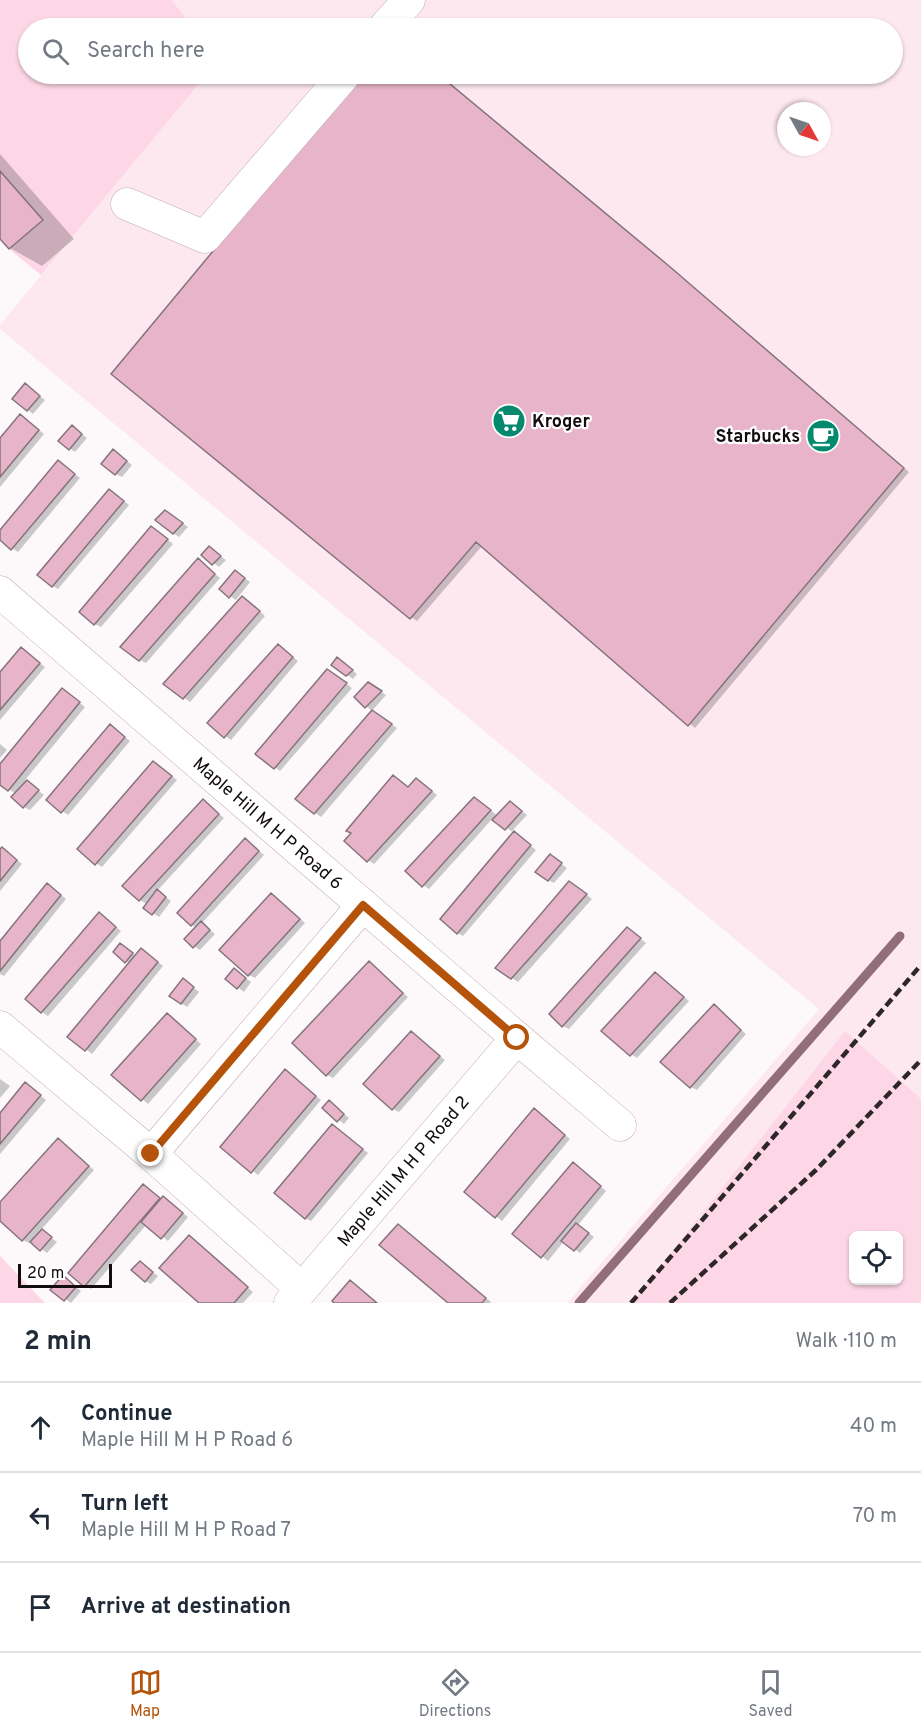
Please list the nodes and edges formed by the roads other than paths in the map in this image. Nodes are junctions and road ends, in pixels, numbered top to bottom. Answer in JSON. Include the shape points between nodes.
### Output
{"nodes":[{"id":1,"x":408,"y":0,"type":"edge"},
{"id":2,"x":393,"y":18,"type":"edge"},
{"id":3,"x":336,"y":84,"type":"edge"},
{"id":4,"x":127,"y":204,"type":"dead end"},
{"id":5,"x":0,"y":592,"type":"edge"},
{"id":6,"x":363,"y":905,"type":"junction"},
{"id":7,"x":0,"y":1027,"type":"edge"},
{"id":8,"x":517,"y":1038,"type":"junction"},
{"id":9,"x":620,"y":1125,"type":"dead end"},
{"id":10,"x":151,"y":1154,"type":"junction"},
{"id":11,"x":296,"y":1296,"type":"edge"}],
"edges":[{"from":1,"to":2,"type":"street"},
{"from":3,"to":4,"type":"street","via":[[205,237]]},
{"from":5,"to":6,"type":"street","name":"Maple Hill M H P Road 6"},
{"from":6,"to":8,"type":"street","name":"Maple Hill M H P Road 6"},
{"from":6,"to":10,"type":"street"},
{"from":7,"to":10,"type":"street"},
{"from":8,"to":9,"type":"street","name":"Maple Hill M H P Road 6"},
{"from":8,"to":11,"type":"street","name":"Maple Hill M H P Road 2"},
{"from":10,"to":11,"type":"street"}]}
